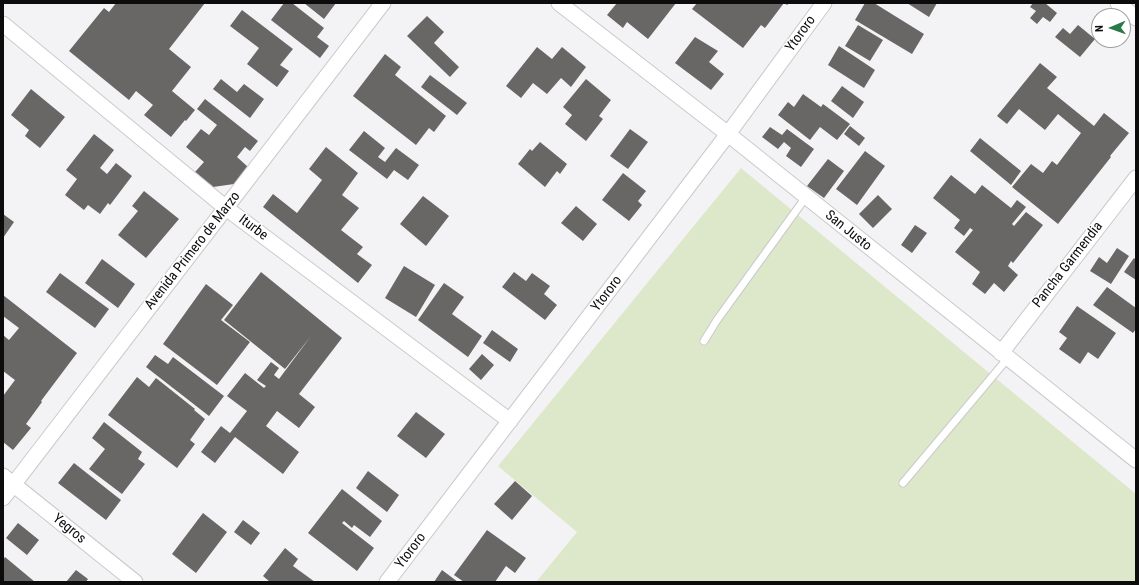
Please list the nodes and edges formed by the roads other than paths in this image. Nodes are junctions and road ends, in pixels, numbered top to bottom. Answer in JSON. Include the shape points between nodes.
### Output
{"nodes":[{"id":1,"x":383,"y":3,"type":"edge"},
{"id":2,"x":559,"y":3,"type":"edge"},
{"id":3,"x":824,"y":3,"type":"edge"},
{"id":4,"x":1118,"y":3,"type":"edge"},
{"id":5,"x":1136,"y":18,"type":"edge"},
{"id":6,"x":3,"y":24,"type":"edge"},
{"id":7,"x":728,"y":134,"type":"junction"},
{"id":8,"x":1136,"y":178,"type":"edge"},
{"id":9,"x":806,"y":197,"type":"junction"},
{"id":10,"x":226,"y":208,"type":"junction"},
{"id":11,"x":704,"y":342,"type":"dead end"},
{"id":12,"x":1004,"y":355,"type":"junction"},
{"id":13,"x":510,"y":421,"type":"junction"},
{"id":14,"x":1136,"y":460,"type":"edge"},
{"id":15,"x":8,"y":480,"type":"edge"},
{"id":16,"x":903,"y":483,"type":"dead end"},
{"id":17,"x":3,"y":498,"type":"edge"},
{"id":18,"x":135,"y":582,"type":"edge"},
{"id":19,"x":387,"y":582,"type":"edge"}],
"edges":[{"from":1,"to":10,"type":"street","name":"Avenida Primero de Marzo"},
{"from":2,"to":7,"type":"street","name":"San Justo"},
{"from":3,"to":7,"type":"street","name":"Ytororo"},
{"from":4,"to":5,"type":"street"},
{"from":6,"to":10,"type":"street","name":"Iturbe"},
{"from":7,"to":9,"type":"street","name":"San Justo"},
{"from":7,"to":13,"type":"street","name":"Ytororo"},
{"from":8,"to":12,"type":"street","name":"Pancha Garmendia"},
{"from":9,"to":11,"type":"lane","via":[[717,320]]},
{"from":9,"to":12,"type":"street","name":"San Justo"},
{"from":10,"to":13,"type":"street","name":"Iturbe"},
{"from":10,"to":15,"type":"street","name":"Avenida Primero de Marzo"},
{"from":12,"to":14,"type":"street","name":"San Justo"},
{"from":12,"to":16,"type":"lane"},
{"from":13,"to":19,"type":"street","name":"Ytororo"},
{"from":15,"to":17,"type":"street","name":"Avenida Primero de Marzo"},
{"from":15,"to":18,"type":"street","name":"Yegros"}]}
